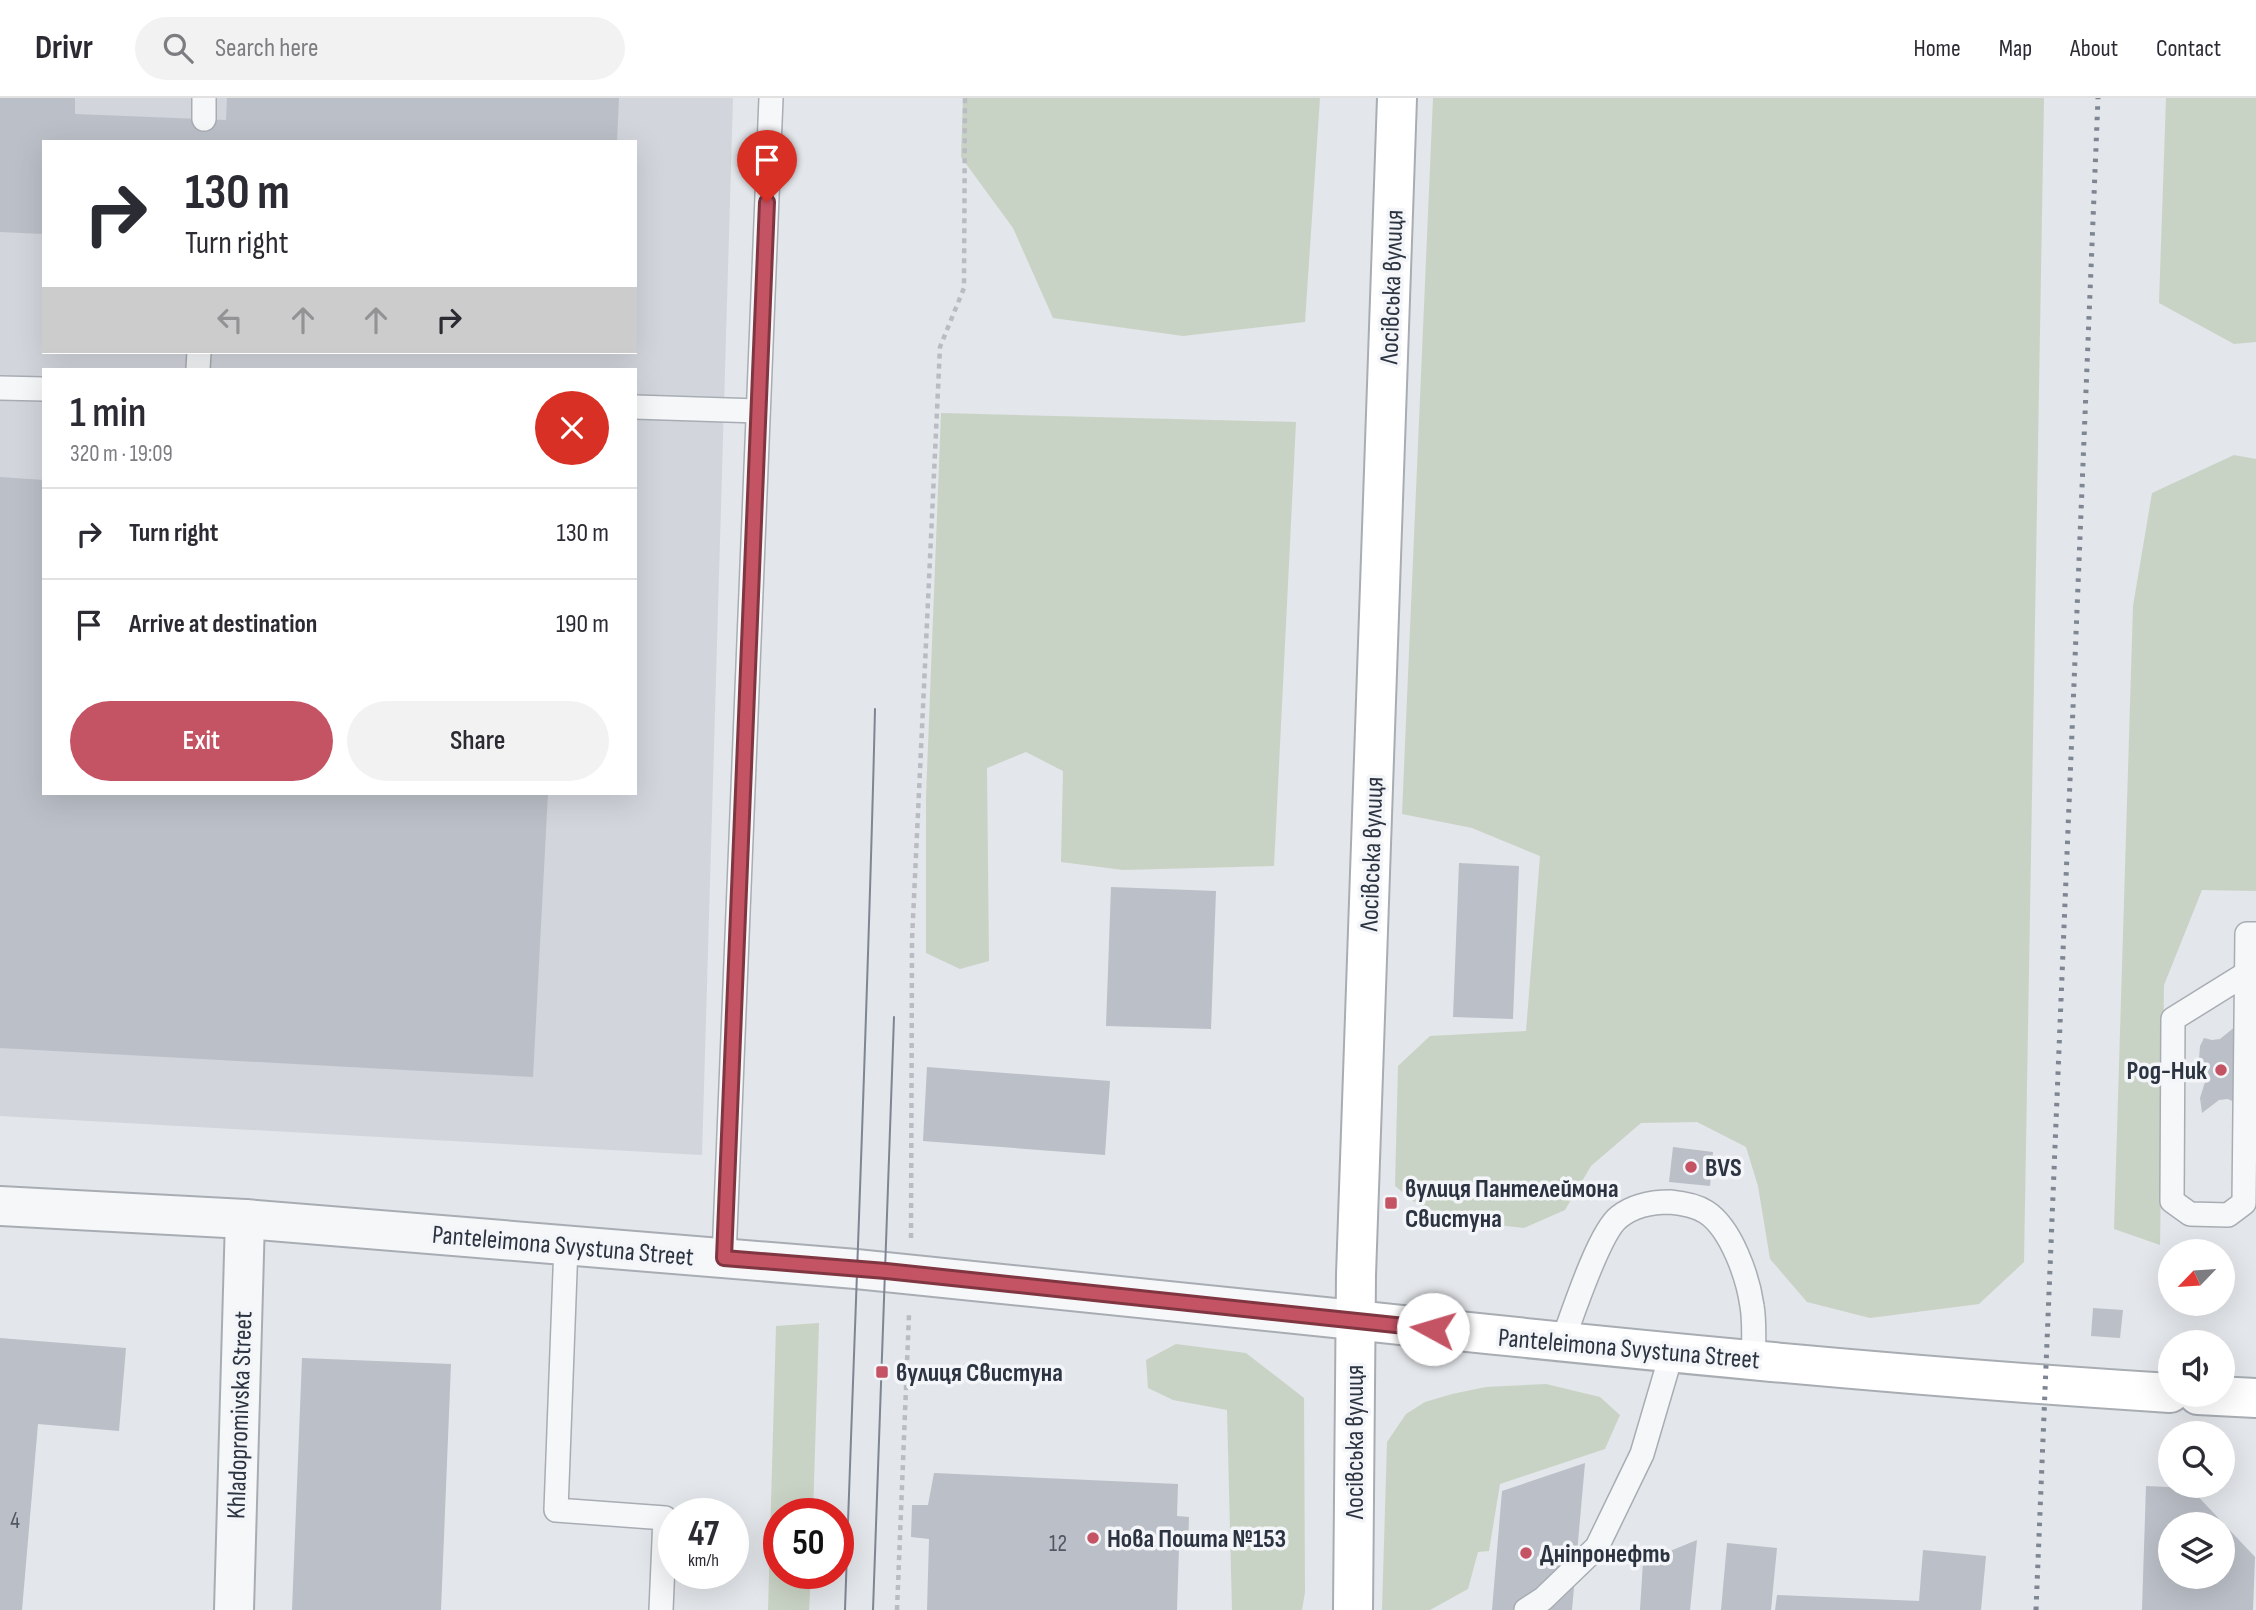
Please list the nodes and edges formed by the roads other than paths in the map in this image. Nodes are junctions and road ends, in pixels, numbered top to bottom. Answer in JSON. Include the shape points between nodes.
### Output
{"nodes":[{"id":1,"x":771,"y":98,"type":"edge"},
{"id":2,"x":1397,"y":98,"type":"edge"},
{"id":3,"x":0,"y":388,"type":"edge"},
{"id":4,"x":42,"y":389,"type":"edge"},
{"id":5,"x":637,"y":407,"type":"edge"},
{"id":6,"x":758,"y":411,"type":"junction"},
{"id":7,"x":2256,"y":934,"type":"edge"},
{"id":8,"x":2247,"y":973,"type":"junction"},
{"id":9,"x":0,"y":1206,"type":"edge"},
{"id":10,"x":245,"y":1219,"type":"junction"},
{"id":11,"x":566,"y":1245,"type":"junction"},
{"id":12,"x":724,"y":1258,"type":"junction"},
{"id":13,"x":1354,"y":1320,"type":"junction"},
{"id":14,"x":1562,"y":1343,"type":"junction"},
{"id":15,"x":1672,"y":1352,"type":"junction"},
{"id":16,"x":1754,"y":1359,"type":"junction"},
{"id":17,"x":2158,"y":1392,"type":"edge"},
{"id":18,"x":2235,"y":1397,"type":"edge"},
{"id":19,"x":2256,"y":1398,"type":"edge"},
{"id":20,"x":234,"y":1610,"type":"edge"},
{"id":21,"x":661,"y":1610,"type":"edge"},
{"id":22,"x":1353,"y":1610,"type":"edge"},
{"id":23,"x":1526,"y":1610,"type":"edge"}],
"edges":[{"from":1,"to":6,"type":"lane"},
{"from":2,"to":13,"type":"main road","name":"Лосівська вулиця"},
{"from":3,"to":4,"type":"lane"},
{"from":5,"to":6,"type":"lane"},
{"from":6,"to":12,"type":"lane"},
{"from":7,"to":8,"type":"lane","via":[[2247,934]]},
{"from":8,"to":8,"type":"lane","via":[[2244,1203],[2228,1215],[2190,1214],[2172,1201],[2173,1019]]},
{"from":9,"to":10,"type":"street","name":"Panteleimona Svystuna Street"},
{"from":10,"to":11,"type":"street","name":"Panteleimona Svystuna Street"},
{"from":10,"to":20,"type":"street","name":"Khladopromivska Street"},
{"from":11,"to":12,"type":"street","name":"Panteleimona Svystuna Street"},
{"from":11,"to":21,"type":"lane","via":[[556,1510],[665,1518]]},
{"from":12,"to":13,"type":"street","name":"Panteleimona Svystuna Street"},
{"from":13,"to":14,"type":"main road","name":"Panteleimona Svystuna Street"},
{"from":13,"to":22,"type":"main road","name":"Лосівська вулиця"},
{"from":14,"to":15,"type":"main road","name":"Panteleimona Svystuna Street"},
{"from":14,"to":16,"type":"lane","via":[[1583,1285],[1618,1217],[1639,1206],[1682,1203],[1706,1212],[1726,1233],[1752,1305]]},
{"from":15,"to":16,"type":"main road","name":"Panteleimona Svystuna Street"},
{"from":15,"to":23,"type":"lane","via":[[1642,1454],[1597,1548]]},
{"from":16,"to":17,"type":"main road","name":"Panteleimona Svystuna Street"},
{"from":18,"to":19,"type":"main road"}]}
